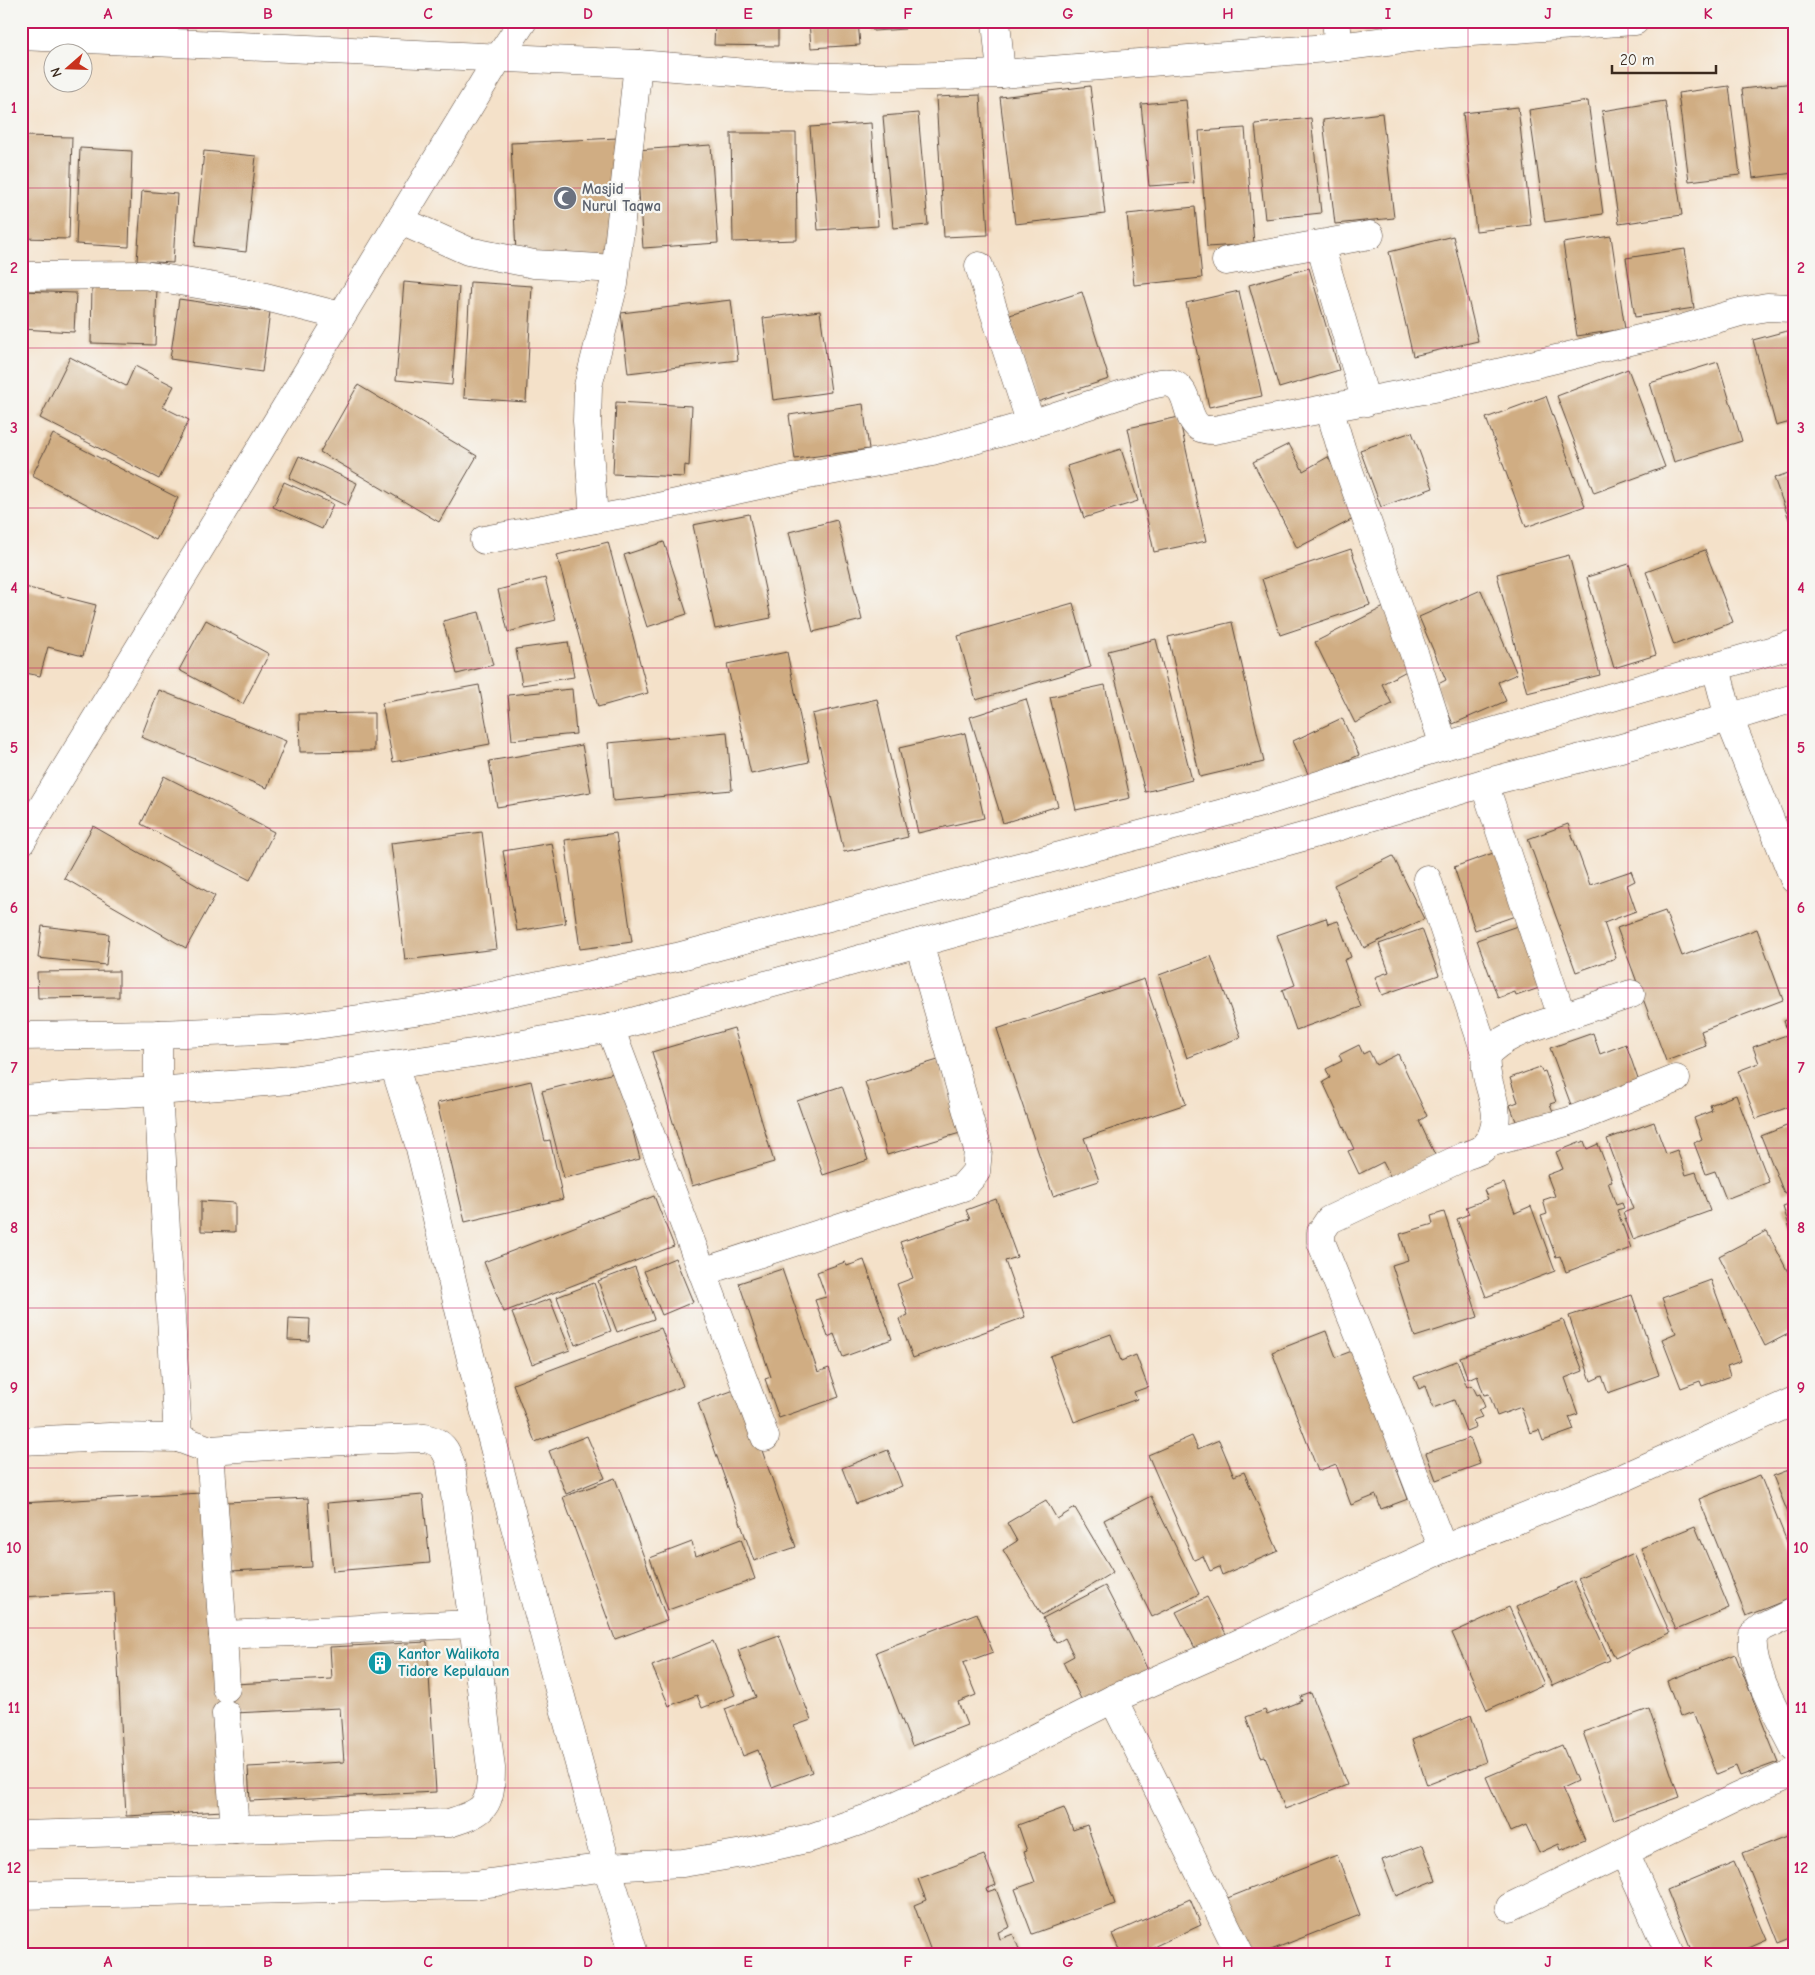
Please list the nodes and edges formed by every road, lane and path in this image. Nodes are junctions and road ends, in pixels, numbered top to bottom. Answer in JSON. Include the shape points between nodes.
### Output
{"nodes":[{"id":1,"x":523,"y":21,"type":"edge"},
{"id":2,"x":996,"y":21,"type":"edge"},
{"id":3,"x":1635,"y":21,"type":"edge"},
{"id":4,"x":1337,"y":34,"type":"edge"},
{"id":5,"x":21,"y":36,"type":"edge"},
{"id":6,"x":498,"y":58,"type":"junction"},
{"id":7,"x":638,"y":64,"type":"junction"},
{"id":8,"x":1001,"y":74,"type":"junction"},
{"id":9,"x":399,"y":220,"type":"junction"},
{"id":10,"x":1370,"y":234,"type":"dead end"},
{"id":11,"x":1320,"y":245,"type":"junction"},
{"id":12,"x":1226,"y":262,"type":"dead end"},
{"id":13,"x":979,"y":266,"type":"dead end"},
{"id":14,"x":616,"y":269,"type":"junction"},
{"id":15,"x":21,"y":276,"type":"edge"},
{"id":16,"x":1794,"y":308,"type":"edge"},
{"id":17,"x":340,"y":316,"type":"junction"},
{"id":18,"x":1366,"y":402,"type":"junction"},
{"id":19,"x":1329,"y":408,"type":"junction"},
{"id":20,"x":1031,"y":424,"type":"junction"},
{"id":21,"x":594,"y":519,"type":"junction"},
{"id":22,"x":484,"y":540,"type":"dead end"},
{"id":23,"x":1794,"y":644,"type":"edge"},
{"id":24,"x":1716,"y":668,"type":"junction"},
{"id":25,"x":1794,"y":698,"type":"edge"},
{"id":26,"x":1729,"y":718,"type":"junction"},
{"id":27,"x":1444,"y":746,"type":"junction"},
{"id":28,"x":1484,"y":783,"type":"junction"},
{"id":29,"x":21,"y":842,"type":"edge"},
{"id":30,"x":1427,"y":879,"type":"dead end"},
{"id":31,"x":1794,"y":879,"type":"edge"},
{"id":32,"x":919,"y":943,"type":"junction"},
{"id":33,"x":1631,"y":994,"type":"dead end"},
{"id":34,"x":1562,"y":1017,"type":"junction"},
{"id":35,"x":610,"y":1028,"type":"junction"},
{"id":36,"x":158,"y":1034,"type":"junction"},
{"id":37,"x":21,"y":1036,"type":"edge"},
{"id":38,"x":1486,"y":1055,"type":"junction"},
{"id":39,"x":394,"y":1065,"type":"junction"},
{"id":40,"x":1676,"y":1079,"type":"dead end"},
{"id":41,"x":158,"y":1091,"type":"junction"},
{"id":42,"x":21,"y":1099,"type":"edge"},
{"id":43,"x":1489,"y":1143,"type":"junction"},
{"id":44,"x":702,"y":1272,"type":"junction"},
{"id":45,"x":1794,"y":1401,"type":"edge"},
{"id":46,"x":764,"y":1437,"type":"dead end"},
{"id":47,"x":178,"y":1438,"type":"junction"},
{"id":48,"x":21,"y":1441,"type":"edge"},
{"id":49,"x":210,"y":1450,"type":"junction"},
{"id":50,"x":1442,"y":1549,"type":"junction"},
{"id":51,"x":1794,"y":1612,"type":"edge"},
{"id":52,"x":473,"y":1624,"type":"junction"},
{"id":53,"x":223,"y":1635,"type":"junction"},
{"id":54,"x":1112,"y":1699,"type":"junction"},
{"id":55,"x":1794,"y":1747,"type":"edge"},
{"id":56,"x":1794,"y":1772,"type":"edge"},
{"id":57,"x":235,"y":1829,"type":"junction"},
{"id":58,"x":21,"y":1835,"type":"edge"},
{"id":59,"x":1624,"y":1852,"type":"junction"},
{"id":60,"x":607,"y":1867,"type":"junction"},
{"id":61,"x":21,"y":1895,"type":"edge"},
{"id":62,"x":1510,"y":1907,"type":"dead end"},
{"id":63,"x":634,"y":1954,"type":"edge"},
{"id":64,"x":1240,"y":1954,"type":"edge"},
{"id":65,"x":1670,"y":1954,"type":"edge"}],
"edges":[{"from":1,"to":6,"type":"main road"},
{"from":2,"to":8,"type":"main road"},
{"from":3,"to":4,"type":"main road","via":[[1441,34]]},
{"from":4,"to":8,"type":"main road"},
{"from":5,"to":6,"type":"main road"},
{"from":6,"to":7,"type":"main road"},
{"from":6,"to":9,"type":"main road"},
{"from":7,"to":8,"type":"main road","via":[[771,75],[860,78]]},
{"from":7,"to":14,"type":"main road"},
{"from":9,"to":14,"type":"main road","via":[[468,251],[534,264]]},
{"from":9,"to":17,"type":"main road"},
{"from":10,"to":11,"type":"main road"},
{"from":11,"to":12,"type":"main road"},
{"from":11,"to":18,"type":"main road"},
{"from":13,"to":20,"type":"main road"},
{"from":14,"to":21,"type":"main road","via":[[588,386],[587,421]]},
{"from":15,"to":17,"type":"main road","via":[[144,276],[250,293]]},
{"from":16,"to":18,"type":"main road","via":[[1767,307],[1740,312],[1611,346]]},
{"from":17,"to":29,"type":"main road"},
{"from":18,"to":19,"type":"main road"},
{"from":19,"to":20,"type":"main road","via":[[1214,430],[1204,429],[1193,420],[1178,386],[1170,383],[1144,387]]},
{"from":19,"to":27,"type":"main road"},
{"from":20,"to":21,"type":"main road","via":[[932,452]]},
{"from":21,"to":22,"type":"main road"},
{"from":23,"to":24,"type":"main road"},
{"from":24,"to":26,"type":"main road"},
{"from":24,"to":27,"type":"main road"},
{"from":25,"to":26,"type":"main road"},
{"from":26,"to":28,"type":"main road"},
{"from":26,"to":31,"type":"main road"},
{"from":27,"to":36,"type":"main road","via":[[1261,803],[677,957],[430,1009],[288,1029]]},
{"from":28,"to":32,"type":"main road","via":[[1310,835]]},
{"from":28,"to":34,"type":"main road"},
{"from":30,"to":38,"type":"main road"},
{"from":32,"to":35,"type":"main road"},
{"from":32,"to":44,"type":"main road","via":[[978,1150],[976,1172],[963,1186]]},
{"from":33,"to":34,"type":"main road"},
{"from":34,"to":38,"type":"main road","via":[[1509,1037],[1494,1045]]},
{"from":35,"to":39,"type":"main road","via":[[486,1052]]},
{"from":35,"to":44,"type":"main road"},
{"from":36,"to":37,"type":"main road"},
{"from":36,"to":41,"type":"main road"},
{"from":38,"to":43,"type":"main road","via":[[1485,1073],[1496,1110],[1496,1124]]},
{"from":39,"to":41,"type":"main road","via":[[291,1080]]},
{"from":39,"to":60,"type":"main road","via":[[419,1144],[486,1420]]},
{"from":40,"to":43,"type":"main road","via":[[1570,1121]]},
{"from":41,"to":42,"type":"main road"},
{"from":41,"to":47,"type":"main road"},
{"from":43,"to":50,"type":"main road","via":[[1481,1151],[1329,1220],[1321,1232],[1327,1259]]},
{"from":44,"to":46,"type":"main road"},
{"from":45,"to":50,"type":"main road","via":[[1625,1477]]},
{"from":47,"to":48,"type":"main road"},
{"from":47,"to":49,"type":"main road"},
{"from":49,"to":52,"type":"main road","via":[[425,1438],[443,1445],[451,1466]]},
{"from":49,"to":53,"type":"main road"},
{"from":50,"to":54,"type":"main road"},
{"from":51,"to":55,"type":"main road","via":[[1763,1627],[1753,1636],[1751,1649]]},
{"from":52,"to":53,"type":"main road"},
{"from":52,"to":57,"type":"main road","via":[[491,1768],[491,1792],[484,1806],[470,1816],[450,1823]]},
{"from":53,"to":57,"type":"main road"},
{"from":54,"to":60,"type":"main road","via":[[956,1778],[868,1818],[810,1838],[743,1854],[683,1863]]},
{"from":54,"to":64,"type":"main road"},
{"from":56,"to":59,"type":"main road"},
{"from":57,"to":58,"type":"main road"},
{"from":59,"to":62,"type":"main road"},
{"from":59,"to":65,"type":"main road"},
{"from":60,"to":61,"type":"main road","via":[[474,1885]]},
{"from":60,"to":63,"type":"main road"}]}
